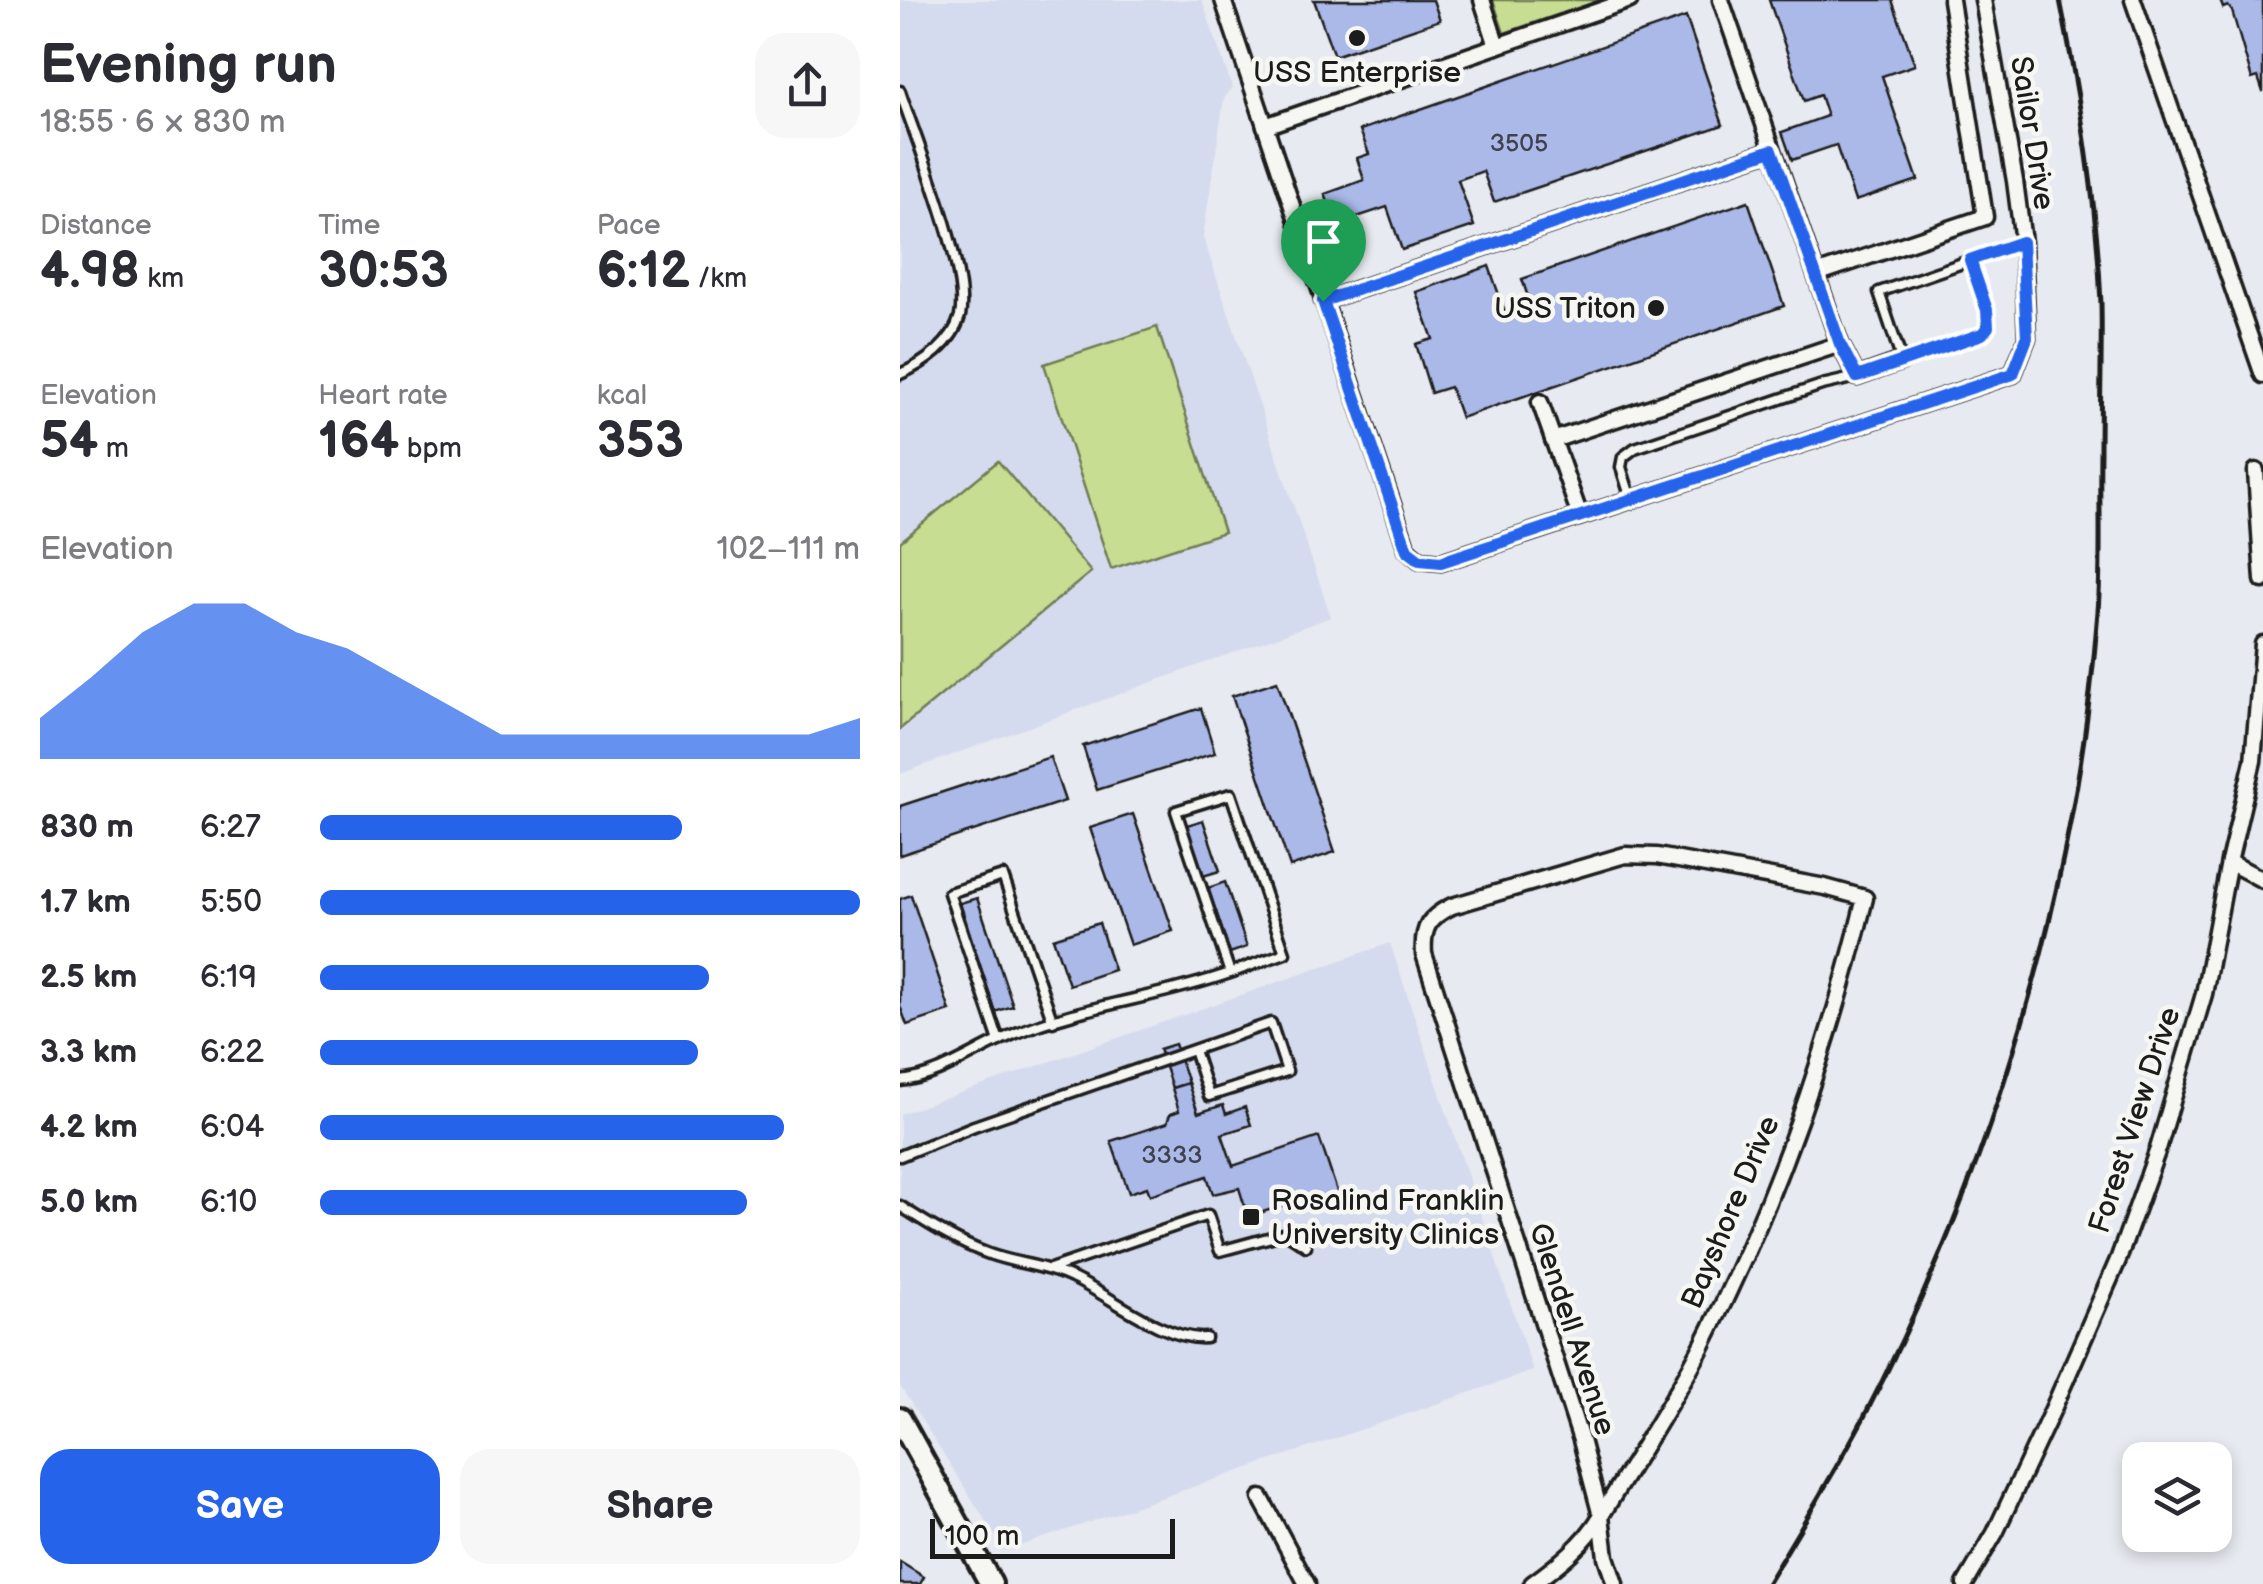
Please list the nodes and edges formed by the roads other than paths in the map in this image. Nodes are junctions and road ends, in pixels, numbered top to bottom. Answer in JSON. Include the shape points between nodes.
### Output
{"nodes":[{"id":1,"x":1222,"y":0,"type":"edge"},
{"id":2,"x":1482,"y":0,"type":"edge"},
{"id":3,"x":1630,"y":0,"type":"edge"},
{"id":4,"x":1721,"y":0,"type":"edge"},
{"id":5,"x":1951,"y":0,"type":"edge"},
{"id":6,"x":1983,"y":0,"type":"edge"},
{"id":7,"x":2134,"y":0,"type":"edge"},
{"id":8,"x":1497,"y":46,"type":"junction"},
{"id":9,"x":900,"y":91,"type":"edge"},
{"id":10,"x":1265,"y":126,"type":"junction"},
{"id":11,"x":1772,"y":150,"type":"junction"},
{"id":12,"x":2022,"y":242,"type":"junction"},
{"id":13,"x":1970,"y":260,"type":"junction"},
{"id":14,"x":1816,"y":274,"type":"junction"},
{"id":15,"x":1323,"y":301,"type":"junction"},
{"id":16,"x":1840,"y":344,"type":"junction"},
{"id":17,"x":1902,"y":361,"type":"junction"},
{"id":18,"x":900,"y":374,"type":"edge"},
{"id":19,"x":2263,"y":375,"type":"edge"},
{"id":20,"x":1857,"y":377,"type":"junction"},
{"id":21,"x":1540,"y":402,"type":"dead end"},
{"id":22,"x":1554,"y":440,"type":"junction"},
{"id":23,"x":2256,"y":472,"type":"dead end"},
{"id":24,"x":1630,"y":500,"type":"junction"},
{"id":25,"x":1580,"y":516,"type":"junction"},
{"id":26,"x":2263,"y":580,"type":"edge"},
{"id":27,"x":2263,"y":644,"type":"edge"},
{"id":28,"x":2229,"y":862,"type":"junction"},
{"id":29,"x":2263,"y":880,"type":"edge"},
{"id":30,"x":1429,"y":921,"type":"joint"},
{"id":31,"x":1230,"y":973,"type":"junction"},
{"id":32,"x":1054,"y":1022,"type":"junction"},
{"id":33,"x":1000,"y":1041,"type":"junction"},
{"id":34,"x":1194,"y":1050,"type":"junction"},
{"id":35,"x":900,"y":1081,"type":"edge"},
{"id":36,"x":900,"y":1156,"type":"edge"},
{"id":37,"x":900,"y":1206,"type":"edge"},
{"id":38,"x":1306,"y":1246,"type":"dead end"},
{"id":39,"x":1050,"y":1269,"type":"junction"},
{"id":40,"x":1206,"y":1338,"type":"dead end"},
{"id":41,"x":900,"y":1419,"type":"edge"},
{"id":42,"x":1261,"y":1498,"type":"dead end"},
{"id":43,"x":1601,"y":1516,"type":"junction"},
{"id":44,"x":990,"y":1584,"type":"edge"},
{"id":45,"x":1307,"y":1584,"type":"edge"},
{"id":46,"x":1532,"y":1584,"type":"edge"},
{"id":47,"x":1615,"y":1584,"type":"edge"},
{"id":48,"x":1964,"y":1584,"type":"edge"}],
"edges":[{"from":1,"to":10,"type":"street","name":"Sailor Drive"},
{"from":2,"to":8,"type":"street"},
{"from":3,"to":8,"type":"street"},
{"from":4,"to":11,"type":"street"},
{"from":5,"to":14,"type":"street","via":[[1984,217]]},
{"from":6,"to":12,"type":"street","name":"Sailor Drive"},
{"from":7,"to":19,"type":"street"},
{"from":8,"to":10,"type":"street"},
{"from":9,"to":18,"type":"lane","via":[[957,263],[960,294],[960,316],[950,336],[920,366]]},
{"from":10,"to":15,"type":"street","name":"Sailor Drive"},
{"from":11,"to":14,"type":"street"},
{"from":11,"to":15,"type":"street"},
{"from":12,"to":13,"type":"lane"},
{"from":12,"to":24,"type":"street","name":"Sailor Drive","via":[[2027,338],[2013,374]]},
{"from":13,"to":17,"type":"lane","via":[[1988,327]]},
{"from":13,"to":17,"type":"lane","via":[[1880,292]]},
{"from":14,"to":16,"type":"street"},
{"from":15,"to":25,"type":"street","name":"Sailor Drive","via":[[1407,550],[1420,560],[1441,562]]},
{"from":16,"to":20,"type":"street"},
{"from":16,"to":22,"type":"street"},
{"from":17,"to":20,"type":"street"},
{"from":20,"to":24,"type":"lane","via":[[1635,448],[1621,468]]},
{"from":21,"to":22,"type":"street"},
{"from":22,"to":25,"type":"street"},
{"from":23,"to":26,"type":"street"},
{"from":24,"to":25,"type":"street","name":"Sailor Drive"},
{"from":27,"to":28,"type":"street","name":"Forest View Drive","via":[[2253,762]]},
{"from":28,"to":29,"type":"street"},
{"from":28,"to":48,"type":"street","name":"Forest View Drive","via":[[2204,994],[2118,1260],[1995,1533]]},
{"from":30,"to":43,"type":"street","name":"Glendell Avenue","via":[[1424,954]]},
{"from":30,"to":43,"type":"street","name":"Bayshore Drive","via":[[1452,906],[1625,855],[1866,898],[1840,1000],[1771,1194],[1702,1346]]},
{"from":31,"to":31,"type":"lane","via":[[1285,953],[1231,794],[1176,811]]},
{"from":31,"to":32,"type":"lane"},
{"from":32,"to":33,"type":"lane"},
{"from":32,"to":33,"type":"lane","via":[[1003,876],[948,893]]},
{"from":33,"to":35,"type":"lane","via":[[922,1079]]},
{"from":34,"to":34,"type":"lane","via":[[1209,1096],[1287,1071],[1271,1023]]},
{"from":34,"to":36,"type":"lane"},
{"from":37,"to":39,"type":"lane","via":[[979,1250]]},
{"from":38,"to":39,"type":"lane","via":[[1286,1233],[1220,1251],[1208,1215]]},
{"from":39,"to":40,"type":"lane","via":[[1142,1317],[1192,1339]]},
{"from":41,"to":44,"type":"main road"},
{"from":42,"to":45,"type":"street"},
{"from":43,"to":46,"type":"street","name":"Bayshore Drive","via":[[1559,1565]]},
{"from":43,"to":47,"type":"street","name":"Glendell Avenue"}]}
